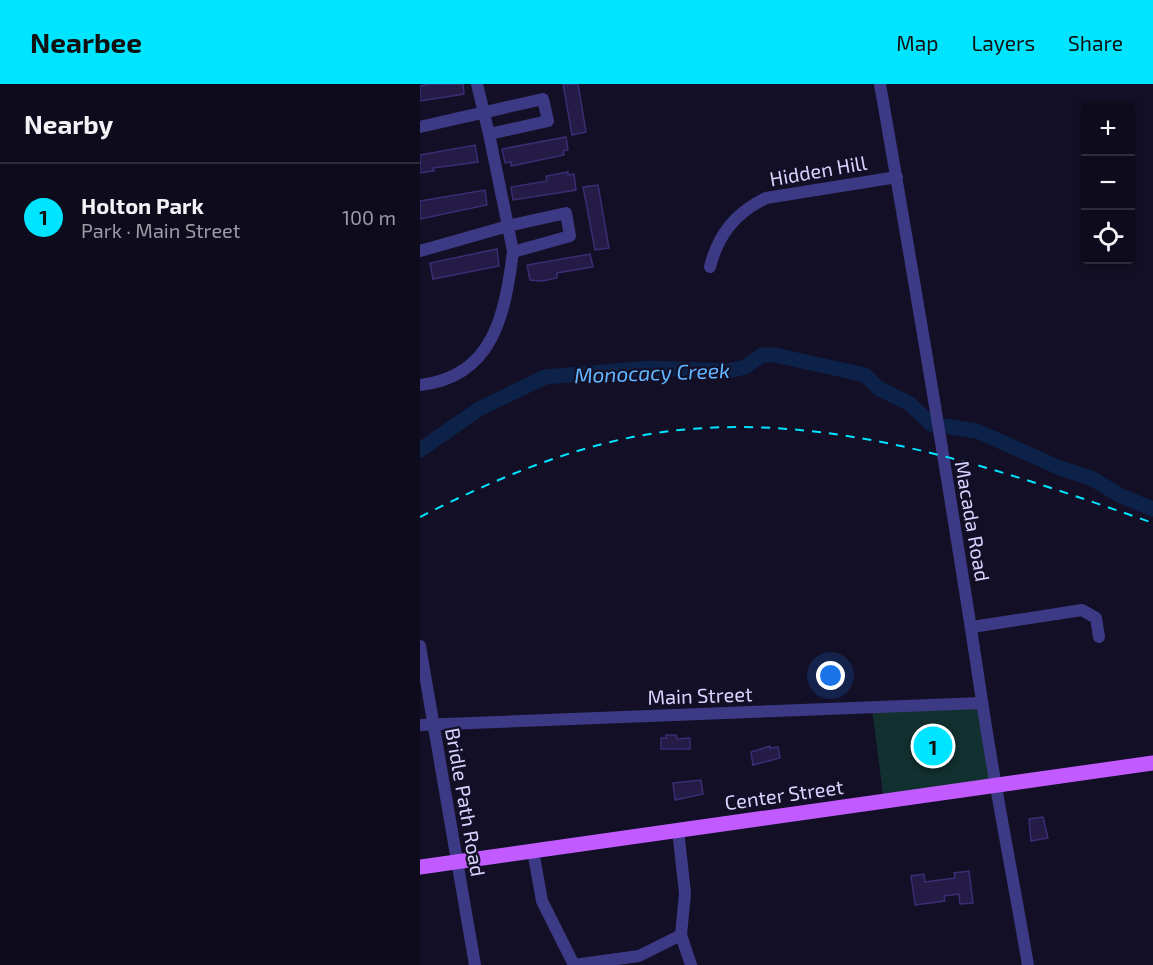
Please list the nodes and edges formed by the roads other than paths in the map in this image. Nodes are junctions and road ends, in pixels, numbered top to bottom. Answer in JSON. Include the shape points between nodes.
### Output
{"nodes":[{"id":1,"x":477,"y":84,"type":"edge"},
{"id":2,"x":880,"y":84,"type":"edge"},
{"id":3,"x":484,"y":111,"type":"junction"},
{"id":4,"x":420,"y":127,"type":"edge"},
{"id":5,"x":489,"y":134,"type":"junction"},
{"id":6,"x":897,"y":177,"type":"junction"},
{"id":7,"x":508,"y":226,"type":"junction"},
{"id":8,"x":420,"y":251,"type":"edge"},
{"id":9,"x":513,"y":252,"type":"junction"},
{"id":10,"x":710,"y":267,"type":"dead end"},
{"id":11,"x":420,"y":385,"type":"edge"},
{"id":12,"x":972,"y":627,"type":"junction"},
{"id":13,"x":1099,"y":637,"type":"dead end"},
{"id":14,"x":420,"y":646,"type":"edge"},
{"id":15,"x":982,"y":703,"type":"junction"},
{"id":16,"x":420,"y":725,"type":"edge"},
{"id":17,"x":433,"y":725,"type":"junction"},
{"id":18,"x":1153,"y":763,"type":"edge"},
{"id":19,"x":997,"y":785,"type":"junction"},
{"id":20,"x":678,"y":830,"type":"junction"},
{"id":21,"x":533,"y":851,"type":"junction"},
{"id":22,"x":457,"y":862,"type":"junction"},
{"id":23,"x":420,"y":867,"type":"edge"},
{"id":24,"x":681,"y":935,"type":"junction"},
{"id":25,"x":475,"y":965,"type":"edge"},
{"id":26,"x":574,"y":965,"type":"edge"},
{"id":27,"x":691,"y":965,"type":"edge"},
{"id":28,"x":1028,"y":965,"type":"edge"}],
"edges":[{"from":1,"to":3,"type":"street"},
{"from":2,"to":6,"type":"street","name":"Macada Road"},
{"from":3,"to":4,"type":"street"},
{"from":3,"to":5,"type":"street"},
{"from":3,"to":5,"type":"street","via":[[543,99],[548,121]]},
{"from":5,"to":7,"type":"street"},
{"from":6,"to":10,"type":"street","name":"Hidden Hill","via":[[766,198],[751,205],[719,239]]},
{"from":6,"to":12,"type":"street","name":"Macada Road"},
{"from":7,"to":8,"type":"street"},
{"from":7,"to":9,"type":"street"},
{"from":7,"to":9,"type":"street","via":[[566,213],[570,236]]},
{"from":9,"to":11,"type":"street","via":[[507,302],[491,342],[461,374]]},
{"from":12,"to":13,"type":"street","via":[[1082,610],[1096,618]]},
{"from":12,"to":15,"type":"street","name":"Macada Road"},
{"from":14,"to":17,"type":"street","name":"Bridle Path Road"},
{"from":15,"to":17,"type":"street","name":"Main Street"},
{"from":15,"to":19,"type":"street","name":"Macada Road"},
{"from":16,"to":17,"type":"street","name":"Main Street"},
{"from":17,"to":22,"type":"street","name":"Bridle Path Road"},
{"from":18,"to":19,"type":"main road","name":"Center Street"},
{"from":19,"to":20,"type":"main road","name":"Center Street"},
{"from":19,"to":28,"type":"street","name":"Macada Road"},
{"from":20,"to":21,"type":"main road","name":"Center Street"},
{"from":20,"to":24,"type":"street","via":[[685,893]]},
{"from":21,"to":22,"type":"main road","name":"Center Street"},
{"from":21,"to":26,"type":"street","via":[[542,901]]},
{"from":22,"to":23,"type":"main road","name":"Center Street"},
{"from":22,"to":25,"type":"street","name":"Bridle Path Road"},
{"from":24,"to":26,"type":"street","via":[[639,956]]},
{"from":24,"to":27,"type":"street"}]}
